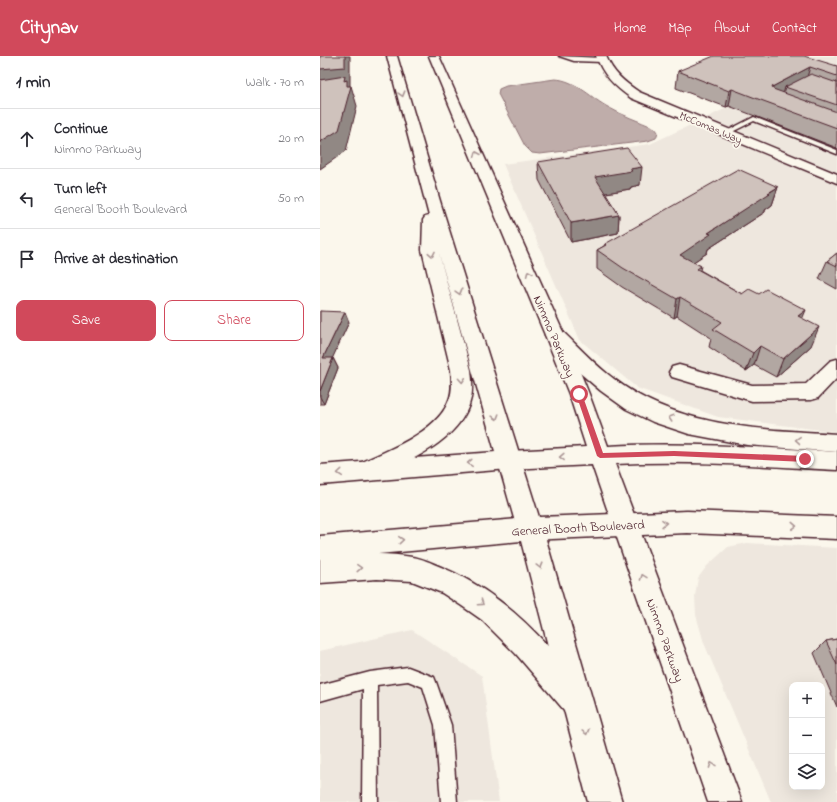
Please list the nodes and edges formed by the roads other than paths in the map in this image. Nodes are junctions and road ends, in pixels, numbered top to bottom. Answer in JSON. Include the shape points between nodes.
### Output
{"nodes":[{"id":1,"x":392,"y":56,"type":"edge"},
{"id":2,"x":434,"y":56,"type":"edge"},
{"id":3,"x":562,"y":56,"type":"edge"},
{"id":4,"x":602,"y":58,"type":"edge"},
{"id":5,"x":726,"y":133,"type":"junction"},
{"id":6,"x":837,"y":152,"type":"edge"},
{"id":7,"x":837,"y":179,"type":"edge"},
{"id":8,"x":432,"y":201,"type":"junction"},
{"id":9,"x":555,"y":335,"type":"junction"},
{"id":10,"x":837,"y":366,"type":"edge"},
{"id":11,"x":679,"y":372,"type":"dead end"},
{"id":12,"x":837,"y":443,"type":"edge"},
{"id":13,"x":600,"y":456,"type":"junction"},
{"id":14,"x":509,"y":460,"type":"junction"},
{"id":15,"x":837,"y":461,"type":"edge"},
{"id":16,"x":366,"y":471,"type":"junction"},
{"id":17,"x":320,"y":475,"type":"edge"},
{"id":18,"x":625,"y":524,"type":"junction"},
{"id":19,"x":837,"y":528,"type":"edge"},
{"id":20,"x":530,"y":529,"type":"junction"},
{"id":21,"x":320,"y":548,"type":"edge"},
{"id":22,"x":320,"y":570,"type":"edge"},
{"id":23,"x":370,"y":679,"type":"junction"},
{"id":24,"x":320,"y":693,"type":"edge"},
{"id":25,"x":578,"y":704,"type":"junction"},
{"id":26,"x":370,"y":802,"type":"edge"},
{"id":27,"x":449,"y":802,"type":"edge"},
{"id":28,"x":605,"y":802,"type":"edge"},
{"id":29,"x":725,"y":802,"type":"edge"}],
"edges":[{"from":1,"to":8,"type":"main road","one_way":true},
{"from":9,"to":2,"type":"main road","name":"Nimmo Parkway","one_way":true},
{"from":3,"to":4,"type":"lane","via":[[574,60]]},
{"from":4,"to":5,"type":"main road","name":"McComas Way","via":[[605,69],[613,78],[635,95]]},
{"from":5,"to":6,"type":"lane","via":[[754,119]]},
{"from":5,"to":7,"type":"main road","name":"McComas Way"},
{"from":8,"to":14,"type":"main road","one_way":true},
{"from":8,"to":16,"type":"main road","one_way":true,"via":[[430,250],[461,370],[463,387],[459,403],[447,421],[432,436],[407,452]]},
{"from":12,"to":9,"type":"main road","one_way":true,"via":[[731,435],[693,426],[656,413],[630,401],[608,386]]},
{"from":9,"to":13,"type":"main road","name":"Nimmo Parkway"},
{"from":10,"to":11,"type":"main road","via":[[811,392],[752,393]]},
{"from":13,"to":14,"type":"main road","one_way":true},
{"from":13,"to":15,"type":"main road","via":[[674,454]]},
{"from":13,"to":18,"type":"main road","name":"Nimmo Parkway"},
{"from":14,"to":16,"type":"main road","one_way":true},
{"from":14,"to":20,"type":"main road"},
{"from":16,"to":17,"type":"main road","one_way":true},
{"from":18,"to":19,"type":"main road","name":"General Booth Boulevard","one_way":true,"via":[[714,523]]},
{"from":18,"to":20,"type":"main road","name":"General Booth Boulevard"},
{"from":29,"to":18,"type":"main road","name":"Nimmo Parkway","one_way":true},
{"from":21,"to":20,"type":"main road","name":"General Booth Boulevard","one_way":true},
{"from":20,"to":25,"type":"main road","one_way":true},
{"from":22,"to":25,"type":"main road","one_way":true,"via":[[380,567],[412,570],[441,579],[463,590],[509,625]]},
{"from":23,"to":24,"type":"lane"},
{"from":23,"to":26,"type":"lane"},
{"from":23,"to":27,"type":"lane","via":[[408,674],[429,682],[443,725]]},
{"from":25,"to":28,"type":"main road","one_way":true}]}
